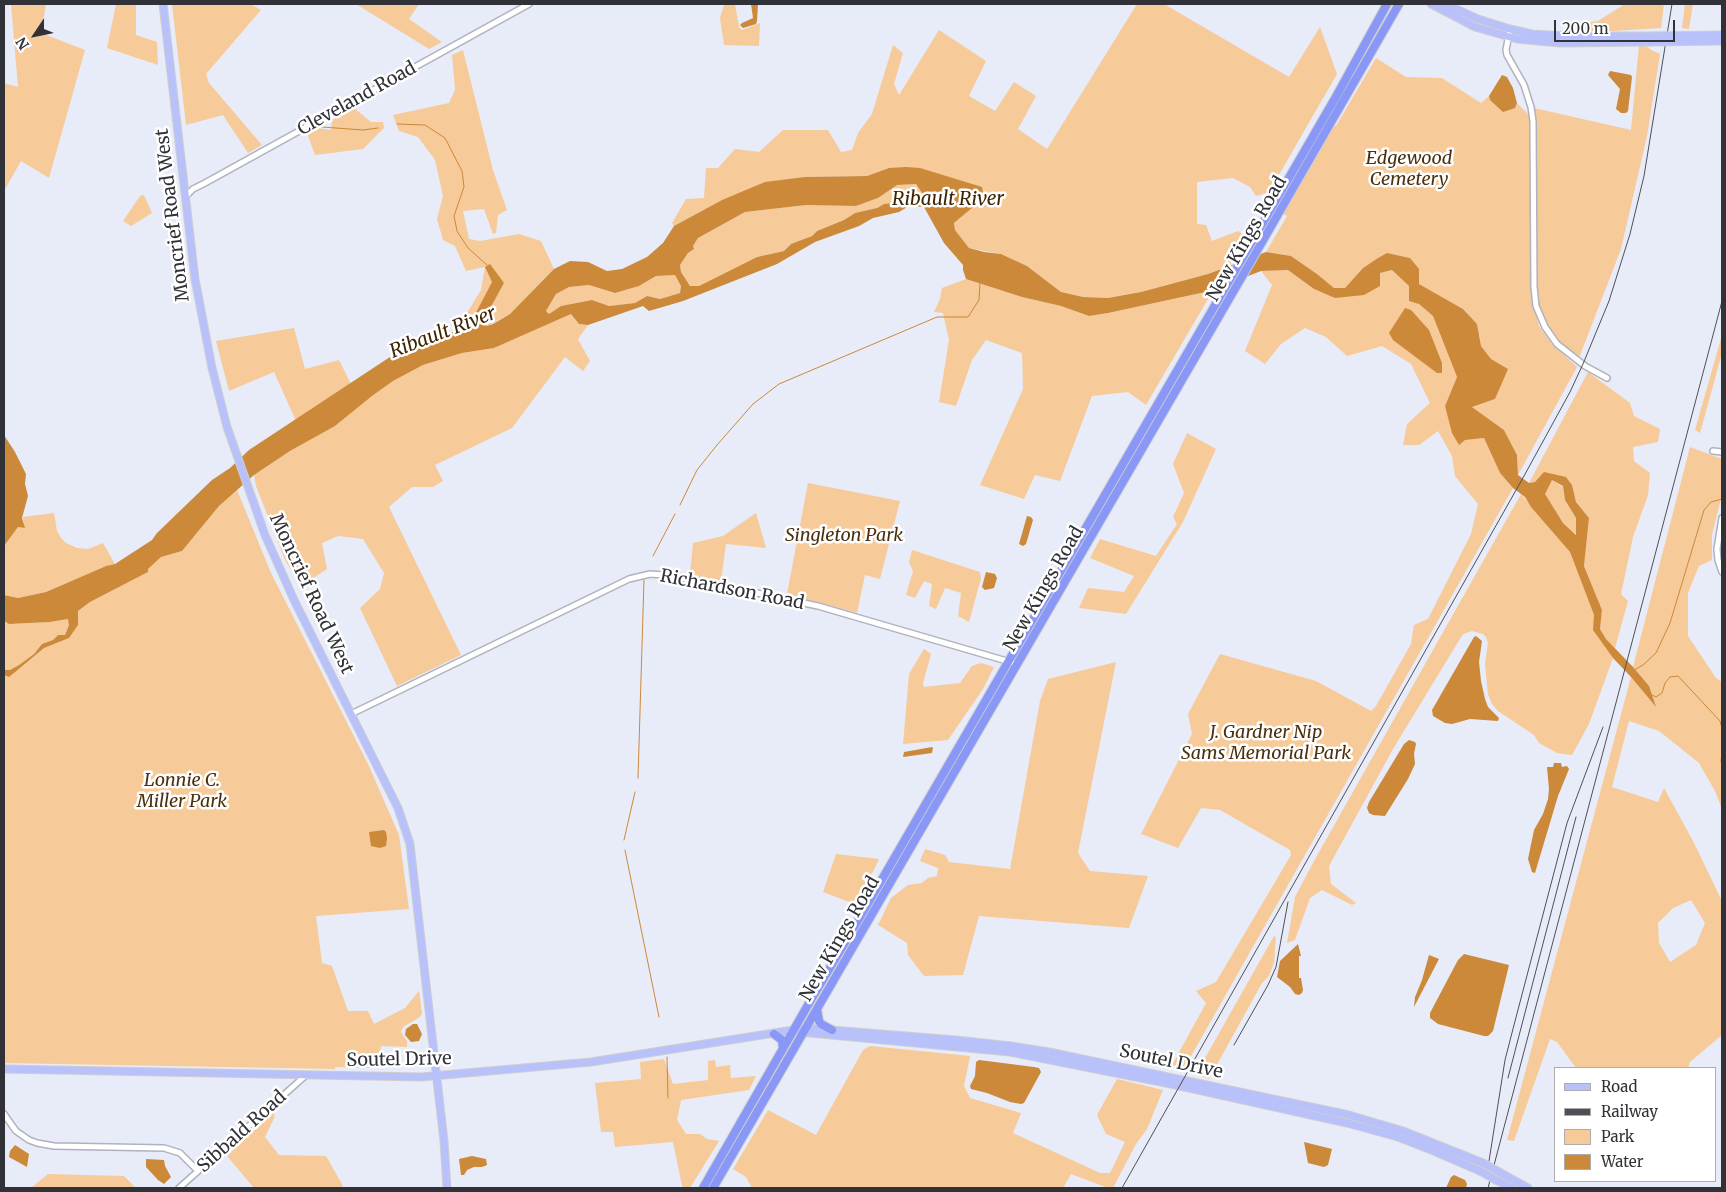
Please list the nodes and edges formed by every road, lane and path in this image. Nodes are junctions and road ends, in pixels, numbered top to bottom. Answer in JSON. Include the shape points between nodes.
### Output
{"nodes":[{"id":1,"x":164,"y":4,"type":"edge"},
{"id":2,"x":529,"y":4,"type":"edge"},
{"id":3,"x":1387,"y":4,"type":"edge"},
{"id":4,"x":1399,"y":4,"type":"edge"},
{"id":5,"x":1431,"y":4,"type":"edge"},
{"id":6,"x":1445,"y":4,"type":"edge"},
{"id":7,"x":1509,"y":33,"type":"junction"},
{"id":8,"x":1722,"y":35,"type":"edge"},
{"id":9,"x":1650,"y":39,"type":"junction"},
{"id":10,"x":1722,"y":41,"type":"edge"},
{"id":11,"x":186,"y":196,"type":"junction"},
{"id":12,"x":1607,"y":378,"type":"dead end"},
{"id":13,"x":1713,"y":451,"type":"dead end"},
{"id":14,"x":1722,"y":452,"type":"edge"},
{"id":15,"x":1722,"y":518,"type":"edge"},
{"id":16,"x":1722,"y":572,"type":"edge"},
{"id":17,"x":1009,"y":662,"type":"junction"},
{"id":18,"x":1017,"y":664,"type":"junction"},
{"id":19,"x":351,"y":714,"type":"junction"},
{"id":20,"x":817,"y":1009,"type":"junction"},
{"id":21,"x":793,"y":1030,"type":"junction"},
{"id":22,"x":804,"y":1030,"type":"junction"},
{"id":23,"x":832,"y":1030,"type":"junction"},
{"id":24,"x":774,"y":1034,"type":"junction"},
{"id":25,"x":782,"y":1048,"type":"junction"},
{"id":26,"x":4,"y":1069,"type":"edge"},
{"id":27,"x":305,"y":1076,"type":"junction"},
{"id":28,"x":436,"y":1076,"type":"junction"},
{"id":29,"x":4,"y":1114,"type":"edge"},
{"id":30,"x":198,"y":1171,"type":"junction"},
{"id":31,"x":179,"y":1188,"type":"edge"},
{"id":32,"x":448,"y":1188,"type":"edge"},
{"id":33,"x":702,"y":1188,"type":"edge"},
{"id":34,"x":713,"y":1188,"type":"edge"},
{"id":35,"x":1512,"y":1188,"type":"edge"},
{"id":36,"x":1528,"y":1188,"type":"edge"}],
"edges":[{"from":1,"to":11,"type":"main road","name":"Moncrief Road West"},
{"from":2,"to":11,"type":"street","name":"Cleveland Road","via":[[193,189]]},
{"from":3,"to":17,"type":"highway","name":"New Kings Road"},
{"from":4,"to":18,"type":"highway","name":"New Kings Road"},
{"from":5,"to":7,"type":"main road","via":[[1475,27]]},
{"from":6,"to":7,"type":"main road"},
{"from":7,"to":9,"type":"main road"},
{"from":7,"to":12,"type":"street","via":[[1507,55],[1524,85],[1533,120],[1536,306],[1557,344]]},
{"from":8,"to":9,"type":"main road","bridge":true},
{"from":9,"to":10,"type":"main road","bridge":true},
{"from":11,"to":19,"type":"main road","name":"Moncrief Road West","via":[[202,322],[236,454],[280,570]]},
{"from":13,"to":14,"type":"street"},
{"from":15,"to":16,"type":"street","via":[[1717,549]]},
{"from":17,"to":18,"type":"street","name":"Richardson Road"},
{"from":17,"to":19,"type":"street","name":"Richardson Road","via":[[818,606],[677,576],[650,574],[623,582]]},
{"from":17,"to":21,"type":"highway","name":"New Kings Road"},
{"from":18,"to":20,"type":"highway","name":"New Kings Road"},
{"from":19,"to":28,"type":"main road","name":"Moncrief Road West","via":[[398,808],[410,844]]},
{"from":20,"to":22,"type":"highway","name":"New Kings Road"},
{"from":20,"to":23,"type":"highway","via":[[821,1024]]},
{"from":21,"to":22,"type":"main road","name":"Soutel Drive"},
{"from":21,"to":24,"type":"main road","name":"Soutel Drive"},
{"from":21,"to":25,"type":"highway","name":"New Kings Road"},
{"from":22,"to":23,"type":"main road","name":"Soutel Drive"},
{"from":22,"to":34,"type":"highway","name":"New Kings Road"},
{"from":22,"to":35,"type":"main road","name":"Soutel Drive","bridge":true,"via":[[1010,1052],[1348,1123],[1434,1151]]},
{"from":23,"to":36,"type":"main road","name":"Soutel Drive","bridge":true,"via":[[1018,1047],[1376,1122],[1483,1163]]},
{"from":24,"to":25,"type":"highway","via":[[782,1040]]},
{"from":24,"to":28,"type":"main road","name":"Soutel Drive","via":[[593,1061]]},
{"from":25,"to":33,"type":"highway","name":"New Kings Road"},
{"from":26,"to":27,"type":"main road","name":"Soutel Drive"},
{"from":27,"to":28,"type":"main road","name":"Soutel Drive"},
{"from":27,"to":30,"type":"street","name":"Sibbald Road"},
{"from":28,"to":32,"type":"main road","name":"Moncrief Road West"},
{"from":29,"to":30,"type":"street","via":[[16,1131],[37,1143],[164,1148],[180,1153]]},
{"from":30,"to":31,"type":"street","name":"Sibbald Road"}]}
